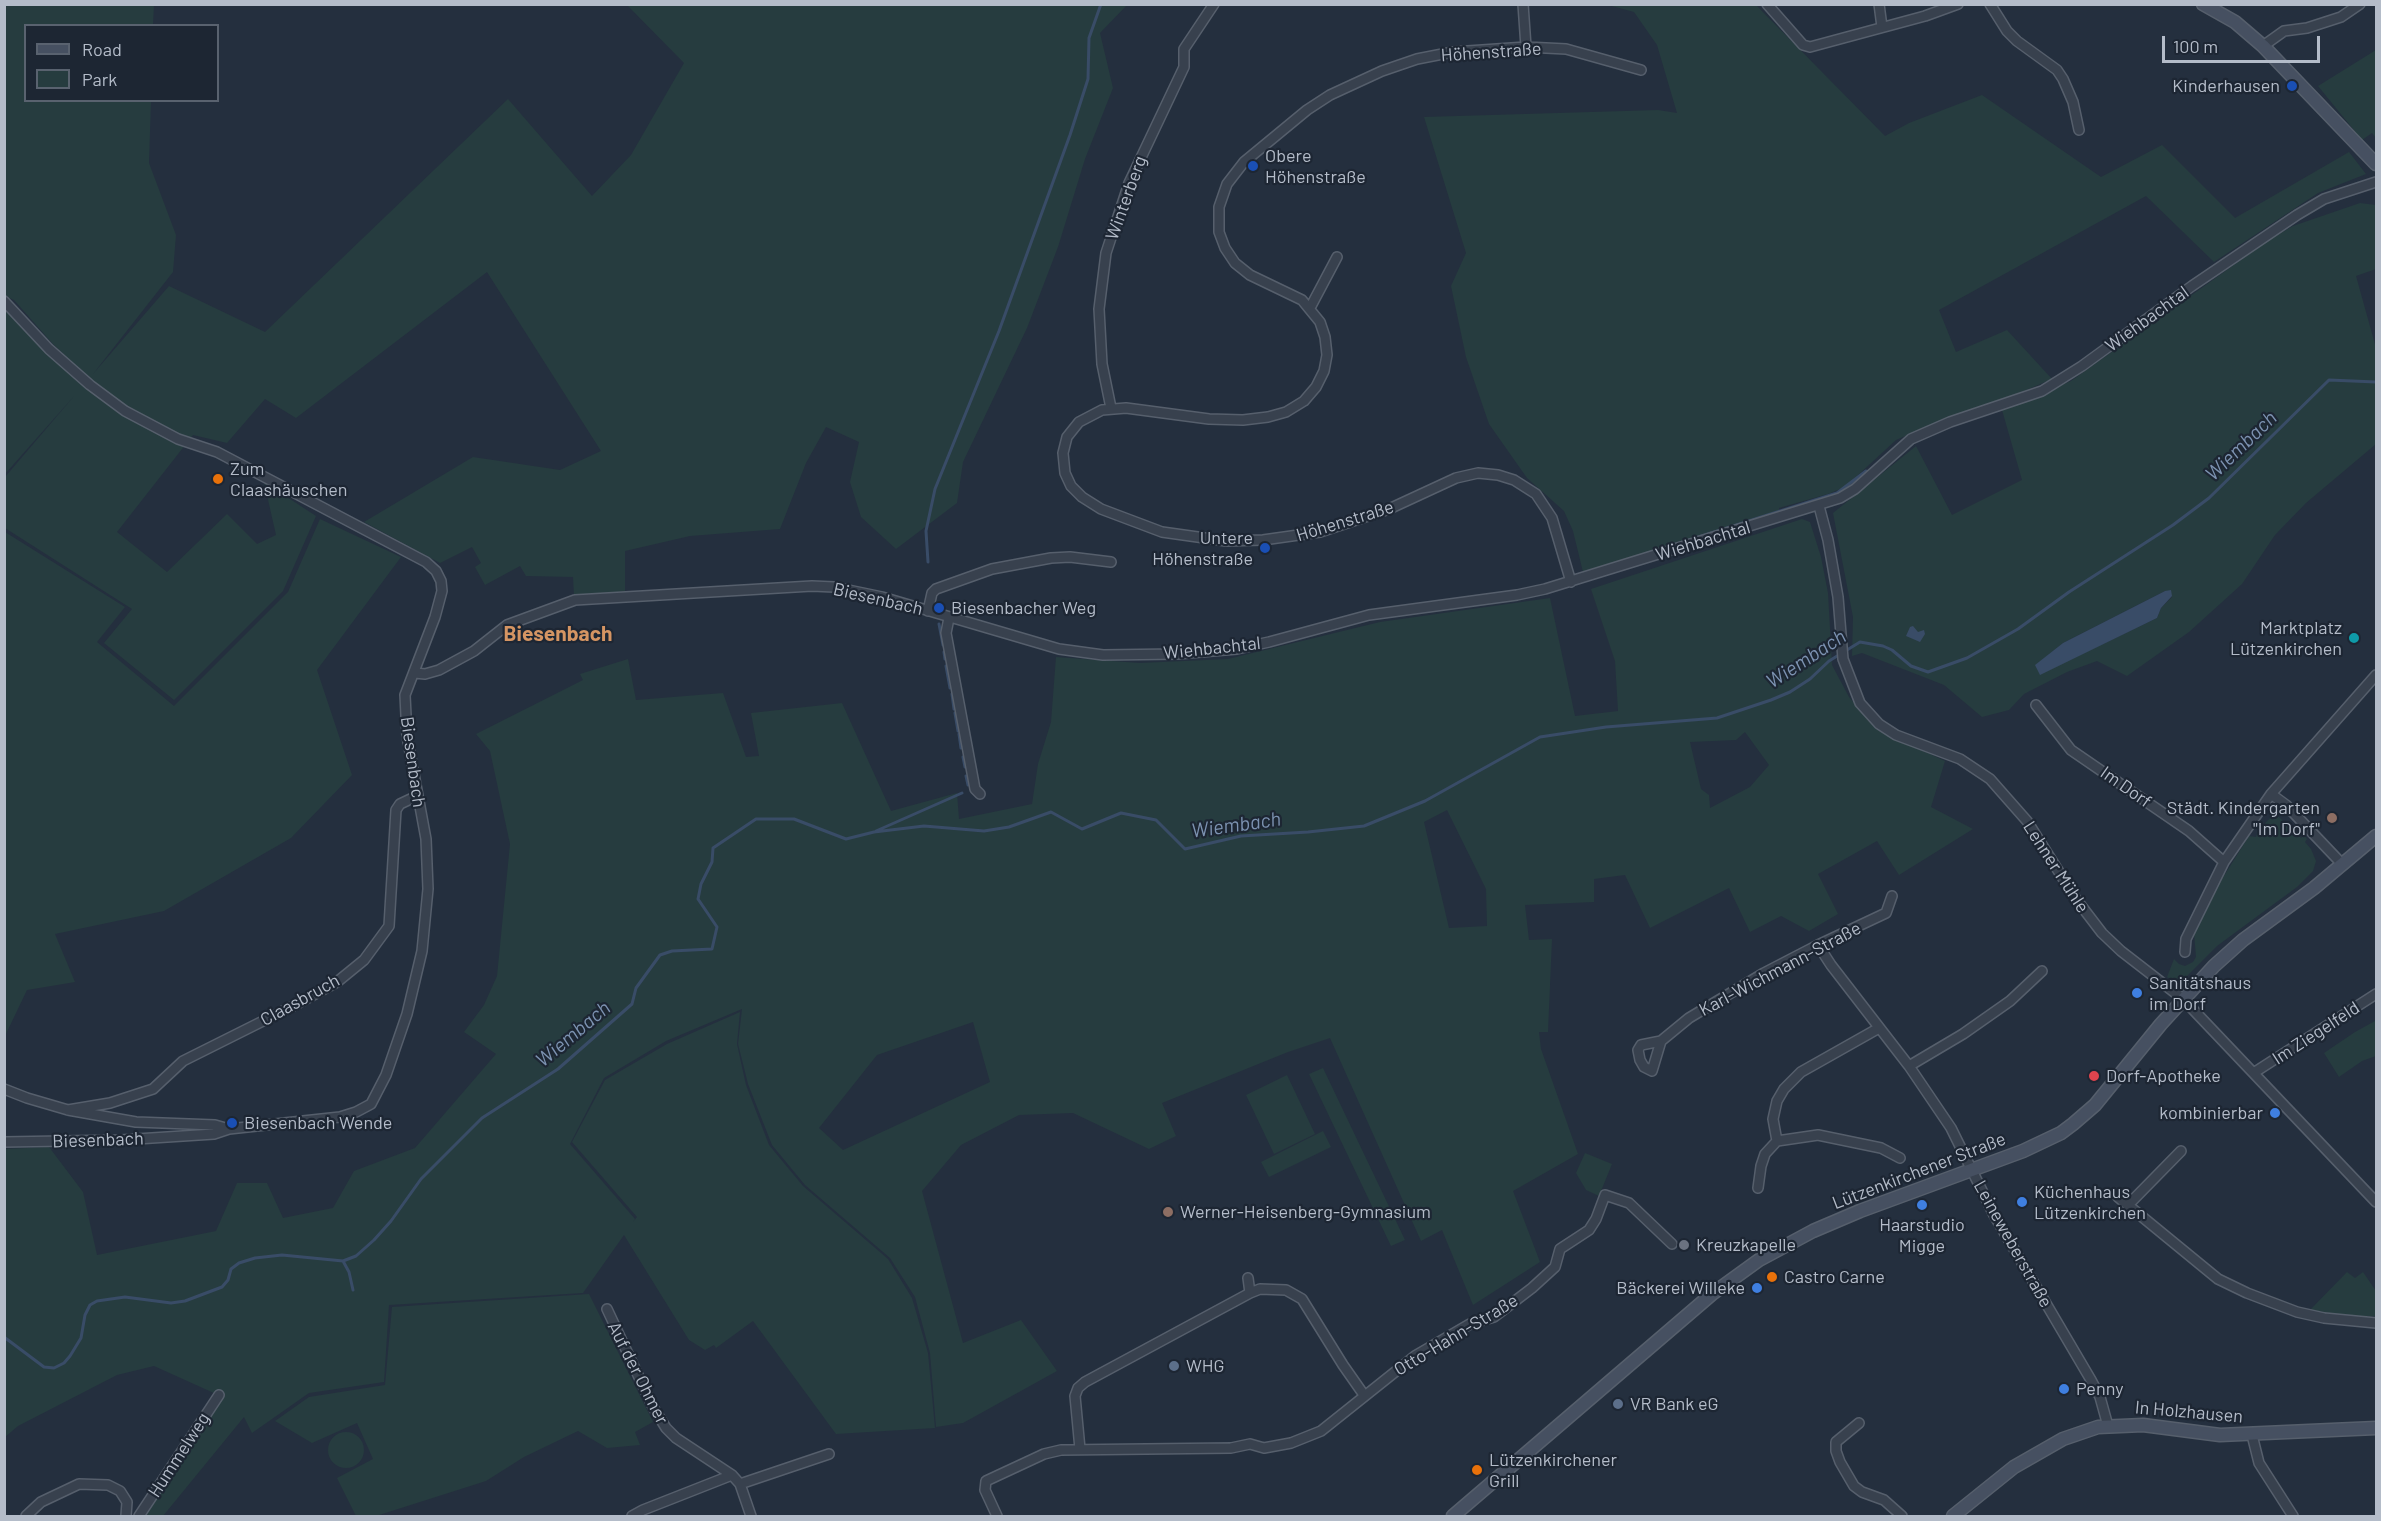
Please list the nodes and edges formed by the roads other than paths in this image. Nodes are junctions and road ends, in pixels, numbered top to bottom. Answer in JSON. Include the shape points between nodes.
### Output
{"nodes":[{"id":1,"x":1214,"y":4,"type":"edge"},
{"id":2,"x":1523,"y":4,"type":"edge"},
{"id":3,"x":1767,"y":4,"type":"edge"},
{"id":4,"x":1879,"y":4,"type":"edge"},
{"id":5,"x":1958,"y":4,"type":"edge"},
{"id":6,"x":1990,"y":4,"type":"edge"},
{"id":7,"x":2203,"y":4,"type":"edge"},
{"id":8,"x":2360,"y":4,"type":"edge"},
{"id":9,"x":1882,"y":27,"type":"junction"},
{"id":10,"x":1526,"y":46,"type":"junction"},
{"id":11,"x":2263,"y":46,"type":"junction"},
{"id":12,"x":1641,"y":70,"type":"dead end"},
{"id":13,"x":2079,"y":130,"type":"dead end"},
{"id":14,"x":2376,"y":164,"type":"edge"},
{"id":15,"x":2376,"y":182,"type":"edge"},
{"id":16,"x":1337,"y":257,"type":"dead end"},
{"id":17,"x":4,"y":301,"type":"edge"},
{"id":18,"x":1310,"y":308,"type":"junction"},
{"id":19,"x":1111,"y":408,"type":"junction"},
{"id":20,"x":1819,"y":506,"type":"junction"},
{"id":21,"x":1111,"y":562,"type":"dead end"},
{"id":22,"x":1571,"y":582,"type":"junction"},
{"id":23,"x":928,"y":611,"type":"junction"},
{"id":24,"x":949,"y":618,"type":"junction"},
{"id":25,"x":415,"y":672,"type":"junction"},
{"id":26,"x":2376,"y":675,"type":"edge"},
{"id":27,"x":2036,"y":705,"type":"dead end"},
{"id":28,"x":980,"y":794,"type":"dead end"},
{"id":29,"x":2271,"y":794,"type":"junction"},
{"id":30,"x":417,"y":796,"type":"junction"},
{"id":31,"x":2376,"y":836,"type":"edge"},
{"id":32,"x":2224,"y":862,"type":"junction"},
{"id":33,"x":2343,"y":865,"type":"junction"},
{"id":34,"x":1892,"y":896,"type":"dead end"},
{"id":35,"x":1818,"y":945,"type":"junction"},
{"id":36,"x":2185,"y":952,"type":"dead end"},
{"id":37,"x":2042,"y":971,"type":"dead end"},
{"id":38,"x":2376,"y":994,"type":"edge"},
{"id":39,"x":2183,"y":999,"type":"junction"},
{"id":40,"x":1879,"y":1028,"type":"junction"},
{"id":41,"x":1661,"y":1041,"type":"dead end"},
{"id":42,"x":1909,"y":1066,"type":"junction"},
{"id":43,"x":2255,"y":1072,"type":"junction"},
{"id":44,"x":4,"y":1089,"type":"edge"},
{"id":45,"x":68,"y":1110,"type":"junction"},
{"id":46,"x":229,"y":1129,"type":"junction"},
{"id":47,"x":1777,"y":1141,"type":"junction"},
{"id":48,"x":4,"y":1142,"type":"edge"},
{"id":49,"x":2181,"y":1150,"type":"dead end"},
{"id":50,"x":1900,"y":1158,"type":"dead end"},
{"id":51,"x":1973,"y":1170,"type":"junction"},
{"id":52,"x":1758,"y":1188,"type":"dead end"},
{"id":53,"x":2118,"y":1197,"type":"dead end"},
{"id":54,"x":2376,"y":1202,"type":"edge"},
{"id":55,"x":2128,"y":1205,"type":"junction"},
{"id":56,"x":1672,"y":1244,"type":"dead end"},
{"id":57,"x":1248,"y":1278,"type":"dead end"},
{"id":58,"x":1250,"y":1293,"type":"junction"},
{"id":59,"x":607,"y":1309,"type":"dead end"},
{"id":60,"x":2376,"y":1323,"type":"edge"},
{"id":61,"x":219,"y":1395,"type":"dead end"},
{"id":62,"x":1364,"y":1395,"type":"junction"},
{"id":63,"x":1859,"y":1424,"type":"dead end"},
{"id":64,"x":2108,"y":1426,"type":"junction"},
{"id":65,"x":2376,"y":1428,"type":"edge"},
{"id":66,"x":2252,"y":1435,"type":"junction"},
{"id":67,"x":1080,"y":1449,"type":"junction"},
{"id":68,"x":829,"y":1454,"type":"dead end"},
{"id":69,"x":732,"y":1475,"type":"junction"},
{"id":70,"x":740,"y":1484,"type":"junction"},
{"id":71,"x":26,"y":1516,"type":"edge"},
{"id":72,"x":126,"y":1516,"type":"edge"},
{"id":73,"x":139,"y":1516,"type":"edge"},
{"id":74,"x":632,"y":1516,"type":"edge"},
{"id":75,"x":751,"y":1516,"type":"edge"},
{"id":76,"x":997,"y":1516,"type":"edge"},
{"id":77,"x":1453,"y":1516,"type":"edge"},
{"id":78,"x":1902,"y":1516,"type":"edge"},
{"id":79,"x":1953,"y":1516,"type":"edge"},
{"id":80,"x":2293,"y":1516,"type":"edge"}],
"edges":[{"from":1,"to":19,"type":"street","name":"Winterberg","via":[[1184,49],[1184,68],[1129,183],[1107,253],[1099,309],[1102,364]]},
{"from":2,"to":10,"type":"street"},
{"from":3,"to":9,"type":"street","via":[[1803,45],[1810,47]]},
{"from":4,"to":9,"type":"street"},
{"from":5,"to":9,"type":"street"},
{"from":6,"to":13,"type":"street","via":[[2007,31],[2063,79]]},
{"from":7,"to":11,"type":"main road","via":[[2235,22]]},
{"from":8,"to":11,"type":"street","via":[[2341,17],[2284,31]]},
{"from":10,"to":12,"type":"street","name":"Höhenstraße","via":[[1566,49]]},
{"from":10,"to":18,"type":"street","name":"Höhenstraße","via":[[1453,52],[1382,71],[1330,94],[1244,162],[1227,184],[1219,207],[1219,232],[1226,248],[1235,263],[1250,275],[1291,293]]},
{"from":11,"to":14,"type":"main road"},
{"from":15,"to":20,"type":"street","name":"Wiehbachtal","via":[[2324,199],[2297,215],[2042,391],[1930,429],[1911,439],[1855,489]]},
{"from":16,"to":18,"type":"street"},
{"from":17,"to":25,"type":"street","via":[[49,349],[125,411],[178,439],[217,452],[426,562],[436,571],[442,591]]},
{"from":18,"to":19,"type":"street","name":"Höhenstraße","via":[[1325,337],[1325,363],[1316,387],[1304,401],[1286,412],[1243,420]]},
{"from":19,"to":22,"type":"street","name":"Höhenstraße","via":[[1091,414],[1067,437],[1063,453],[1065,473],[1082,497],[1137,523],[1172,534],[1226,541],[1292,537],[1359,520],[1456,478],[1478,473],[1498,475],[1536,494],[1552,518]]},
{"from":20,"to":22,"type":"street","name":"Wiehbachtal"},
{"from":20,"to":39,"type":"street","name":"Lehner Mühle","via":[[1838,597],[1840,647],[1860,703],[1879,724],[1896,735],[1959,759],[1990,779],[2027,821],[2102,933]]},
{"from":21,"to":23,"type":"street","via":[[1060,557],[992,569],[936,589]]},
{"from":22,"to":24,"type":"street","name":"Wiehbachtal","via":[[1517,595],[1369,615],[1237,649],[1177,654],[1103,655],[1059,649]]},
{"from":23,"to":24,"type":"street","name":"Biesenbach"},
{"from":23,"to":25,"type":"street","name":"Biesenbach","via":[[882,597],[812,586],[575,600],[507,625],[474,651],[439,670]]},
{"from":24,"to":28,"type":"street","via":[[946,633],[975,789]]},
{"from":25,"to":30,"type":"street","name":"Biesenbach","via":[[407,686],[405,714]]},
{"from":26,"to":29,"type":"street"},
{"from":27,"to":32,"type":"street","name":"Im Dorf","via":[[2071,750],[2189,831]]},
{"from":29,"to":32,"type":"street"},
{"from":29,"to":33,"type":"street"},
{"from":30,"to":45,"type":"street","name":"Claasbruch","via":[[396,810],[389,926],[364,960],[327,988],[183,1061],[153,1089],[110,1103]]},
{"from":30,"to":46,"type":"street","name":"Biesenbach","via":[[426,839],[428,889],[422,951],[407,1014],[380,1090],[370,1104],[339,1117]]},
{"from":31,"to":33,"type":"main road","name":"Lützenkirchener Straße"},
{"from":32,"to":36,"type":"street","via":[[2186,939]]},
{"from":33,"to":39,"type":"main road","name":"Lützenkirchener Straße","via":[[2243,940]]},
{"from":34,"to":35,"type":"street","name":"Karl-Wichmann-Straße","via":[[1886,913]]},
{"from":35,"to":40,"type":"street","name":"Leineweberstraße"},
{"from":35,"to":41,"type":"street","name":"Karl-Wichmann-Straße","via":[[1689,1018]]},
{"from":37,"to":42,"type":"street","via":[[2010,1001]]},
{"from":38,"to":43,"type":"street","name":"Im Ziegelfeld"},
{"from":39,"to":43,"type":"street","name":"Lehner Mühle"},
{"from":39,"to":51,"type":"main road","name":"Lützenkirchener Straße","via":[[2095,1105],[2073,1124],[2030,1148]]},
{"from":40,"to":42,"type":"street","name":"Leineweberstraße"},
{"from":40,"to":47,"type":"street","via":[[1792,1079],[1775,1110]]},
{"from":42,"to":51,"type":"street","name":"Leineweberstraße","via":[[1951,1128]]},
{"from":43,"to":54,"type":"street","name":"Lehner Mühle"},
{"from":44,"to":45,"type":"street","name":"Claasbruch"},
{"from":45,"to":46,"type":"street","name":"Claasbruch","via":[[136,1122]]},
{"from":46,"to":48,"type":"street","name":"Biesenbach","via":[[214,1134],[121,1140]]},
{"from":47,"to":50,"type":"street","via":[[1818,1135],[1881,1148]]},
{"from":47,"to":52,"type":"street","via":[[1765,1154]]},
{"from":49,"to":55,"type":"street"},
{"from":51,"to":64,"type":"street","name":"Leineweberstraße","via":[[1994,1215],[2100,1397]]},
{"from":51,"to":77,"type":"main road","name":"Lützenkirchener Straße","via":[[1850,1215],[1759,1260],[1712,1294]]},
{"from":53,"to":55,"type":"street"},
{"from":55,"to":60,"type":"street","via":[[2218,1279],[2247,1293],[2297,1312]]},
{"from":56,"to":62,"type":"street","name":"Otto-Hahn-Straße","via":[[1629,1203],[1605,1195],[1589,1230],[1560,1249],[1555,1268],[1532,1288],[1494,1317],[1470,1324],[1415,1356]]},
{"from":57,"to":58,"type":"street"},
{"from":58,"to":62,"type":"street","via":[[1271,1288],[1286,1290],[1302,1299]]},
{"from":58,"to":67,"type":"street","via":[[1078,1388],[1075,1396]]},
{"from":59,"to":69,"type":"street","name":"Auf der Ohmer","via":[[666,1428]]},
{"from":61,"to":73,"type":"street","name":"Hummelweg"},
{"from":62,"to":67,"type":"street","name":"Otto-Hahn-Straße","via":[[1321,1431],[1275,1446]]},
{"from":63,"to":78,"type":"street","via":[[1836,1442],[1840,1462],[1862,1492],[1884,1500]]},
{"from":64,"to":66,"type":"main road","name":"In Holzhausen","via":[[2143,1425],[2194,1433]]},
{"from":64,"to":79,"type":"main road","name":"In Holzhausen","via":[[2069,1437],[2014,1467]]},
{"from":65,"to":66,"type":"main road","name":"In Holzhausen"},
{"from":66,"to":80,"type":"street","via":[[2259,1463]]},
{"from":67,"to":76,"type":"street","name":"Otto-Hahn-Straße","via":[[1044,1454],[986,1481],[985,1490]]},
{"from":68,"to":70,"type":"street"},
{"from":69,"to":70,"type":"street","name":"Auf der Ohmer"},
{"from":69,"to":74,"type":"street"},
{"from":70,"to":75,"type":"street","name":"Auf der Ohmer"},
{"from":71,"to":72,"type":"street","via":[[41,1502],[79,1484],[108,1485],[120,1491],[127,1502]]}]}
